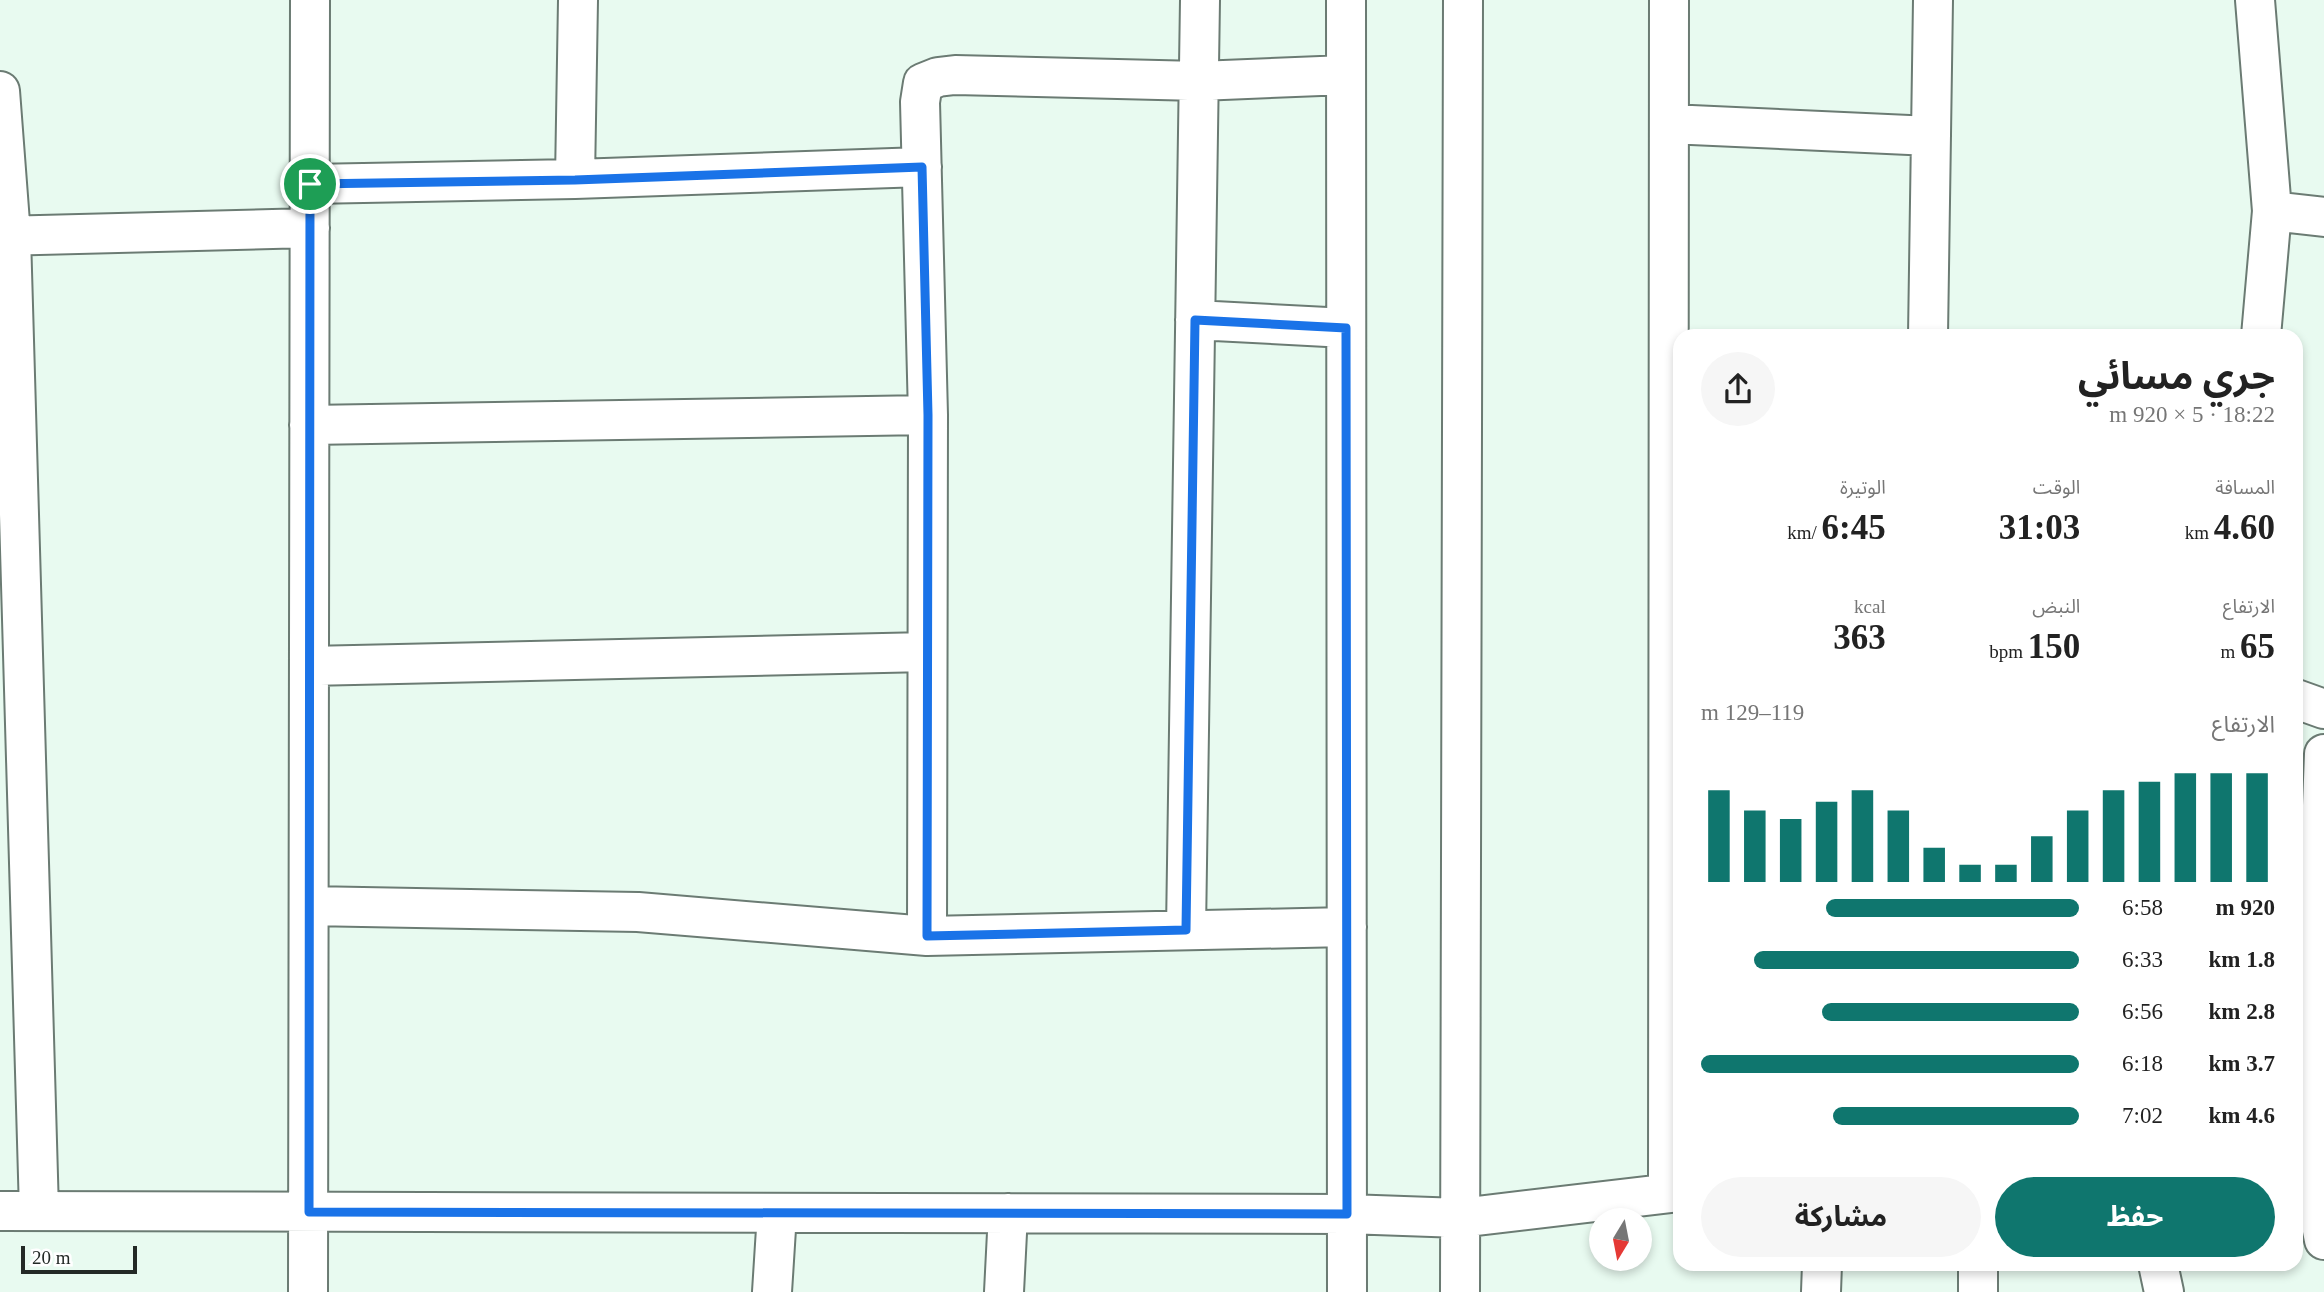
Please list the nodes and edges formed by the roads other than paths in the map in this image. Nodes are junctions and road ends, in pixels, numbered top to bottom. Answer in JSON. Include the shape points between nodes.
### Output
{"nodes":[{"id":1,"x":310,"y":0,"type":"edge"},
{"id":2,"x":578,"y":0,"type":"edge"},
{"id":3,"x":1200,"y":0,"type":"edge"},
{"id":4,"x":1346,"y":0,"type":"edge"},
{"id":5,"x":1463,"y":0,"type":"edge"},
{"id":6,"x":1669,"y":0,"type":"edge"},
{"id":7,"x":1933,"y":0,"type":"edge"},
{"id":8,"x":2255,"y":0,"type":"edge"},
{"id":9,"x":1346,"y":75,"type":"junction"},
{"id":10,"x":1199,"y":81,"type":"junction"},
{"id":11,"x":0,"y":91,"type":"edge"},
{"id":12,"x":1669,"y":124,"type":"junction"},
{"id":13,"x":1931,"y":136,"type":"junction"},
{"id":14,"x":922,"y":167,"type":"junction"},
{"id":15,"x":575,"y":180,"type":"junction"},
{"id":16,"x":310,"y":184,"type":"junction"},
{"id":17,"x":2272,"y":211,"type":"junction"},
{"id":18,"x":2324,"y":217,"type":"edge"},
{"id":19,"x":310,"y":228,"type":"junction"},
{"id":20,"x":6,"y":236,"type":"edge"},
{"id":21,"x":1195,"y":320,"type":"junction"},
{"id":22,"x":1346,"y":328,"type":"junction"},
{"id":23,"x":1928,"y":329,"type":"edge"},
{"id":24,"x":2262,"y":329,"type":"edge"},
{"id":25,"x":928,"y":415,"type":"junction"},
{"id":26,"x":309,"y":425,"type":"junction"},
{"id":27,"x":927,"y":652,"type":"junction"},
{"id":28,"x":309,"y":666,"type":"junction"},
{"id":29,"x":2303,"y":702,"type":"edge"},
{"id":30,"x":2324,"y":709,"type":"edge"},
{"id":31,"x":2324,"y":754,"type":"edge"},
{"id":32,"x":309,"y":906,"type":"junction"},
{"id":33,"x":1347,"y":927,"type":"junction"},
{"id":34,"x":1186,"y":930,"type":"junction"},
{"id":35,"x":2320,"y":935,"type":"edge"},
{"id":36,"x":927,"y":936,"type":"junction"},
{"id":37,"x":1673,"y":978,"type":"edge"},
{"id":38,"x":1673,"y":1192,"type":"edge"},
{"id":39,"x":2312,"y":1196,"type":"edge"},
{"id":40,"x":0,"y":1211,"type":"edge"},
{"id":41,"x":38,"y":1211,"type":"junction"},
{"id":42,"x":309,"y":1212,"type":"junction"},
{"id":43,"x":777,"y":1213,"type":"junction"},
{"id":44,"x":1008,"y":1213,"type":"junction"},
{"id":45,"x":1347,"y":1214,"type":"junction"},
{"id":46,"x":1460,"y":1218,"type":"junction"},
{"id":47,"x":2324,"y":1240,"type":"edge"},
{"id":48,"x":1822,"y":1271,"type":"edge"},
{"id":49,"x":1978,"y":1271,"type":"edge"},
{"id":50,"x":2160,"y":1271,"type":"edge"},
{"id":51,"x":308,"y":1292,"type":"edge"},
{"id":52,"x":772,"y":1292,"type":"edge"},
{"id":53,"x":1004,"y":1292,"type":"edge"},
{"id":54,"x":1347,"y":1292,"type":"edge"},
{"id":55,"x":1460,"y":1292,"type":"edge"},
{"id":56,"x":1821,"y":1292,"type":"edge"},
{"id":57,"x":1978,"y":1292,"type":"edge"},
{"id":58,"x":2164,"y":1292,"type":"edge"}],
"edges":[{"from":1,"to":16,"type":"street"},
{"from":2,"to":15,"type":"street"},
{"from":3,"to":10,"type":"street"},
{"from":4,"to":9,"type":"street"},
{"from":5,"to":46,"type":"street"},
{"from":6,"to":12,"type":"street"},
{"from":7,"to":13,"type":"street"},
{"from":8,"to":17,"type":"street"},
{"from":9,"to":10,"type":"street"},
{"from":9,"to":22,"type":"street"},
{"from":10,"to":14,"type":"street","via":[[955,75],[931,79],[923,83],[920,102]]},
{"from":10,"to":21,"type":"street"},
{"from":11,"to":20,"type":"street"},
{"from":12,"to":13,"type":"street"},
{"from":12,"to":37,"type":"street"},
{"from":13,"to":23,"type":"street"},
{"from":14,"to":15,"type":"street"},
{"from":14,"to":25,"type":"street"},
{"from":15,"to":16,"type":"street"},
{"from":16,"to":19,"type":"street"},
{"from":17,"to":18,"type":"street"},
{"from":17,"to":24,"type":"street"},
{"from":19,"to":20,"type":"street"},
{"from":19,"to":26,"type":"street"},
{"from":20,"to":41,"type":"street"},
{"from":21,"to":22,"type":"street"},
{"from":21,"to":34,"type":"street"},
{"from":22,"to":33,"type":"street"},
{"from":25,"to":26,"type":"street"},
{"from":25,"to":27,"type":"street"},
{"from":26,"to":28,"type":"street"},
{"from":27,"to":28,"type":"street"},
{"from":27,"to":36,"type":"street"},
{"from":28,"to":32,"type":"street"},
{"from":29,"to":30,"type":"street"},
{"from":31,"to":35,"type":"street"},
{"from":32,"to":36,"type":"street","via":[[638,912]]},
{"from":32,"to":42,"type":"street"},
{"from":33,"to":34,"type":"street"},
{"from":33,"to":45,"type":"street"},
{"from":34,"to":36,"type":"street"},
{"from":35,"to":39,"type":"street"},
{"from":38,"to":46,"type":"street"},
{"from":39,"to":47,"type":"street"},
{"from":40,"to":41,"type":"street"},
{"from":41,"to":42,"type":"street"},
{"from":42,"to":43,"type":"street"},
{"from":42,"to":51,"type":"street"},
{"from":43,"to":44,"type":"street"},
{"from":43,"to":52,"type":"street"},
{"from":44,"to":45,"type":"street"},
{"from":44,"to":53,"type":"street"},
{"from":45,"to":46,"type":"street"},
{"from":45,"to":54,"type":"street"},
{"from":46,"to":55,"type":"street"},
{"from":48,"to":56,"type":"street"},
{"from":49,"to":57,"type":"street"},
{"from":50,"to":58,"type":"street"}]}
